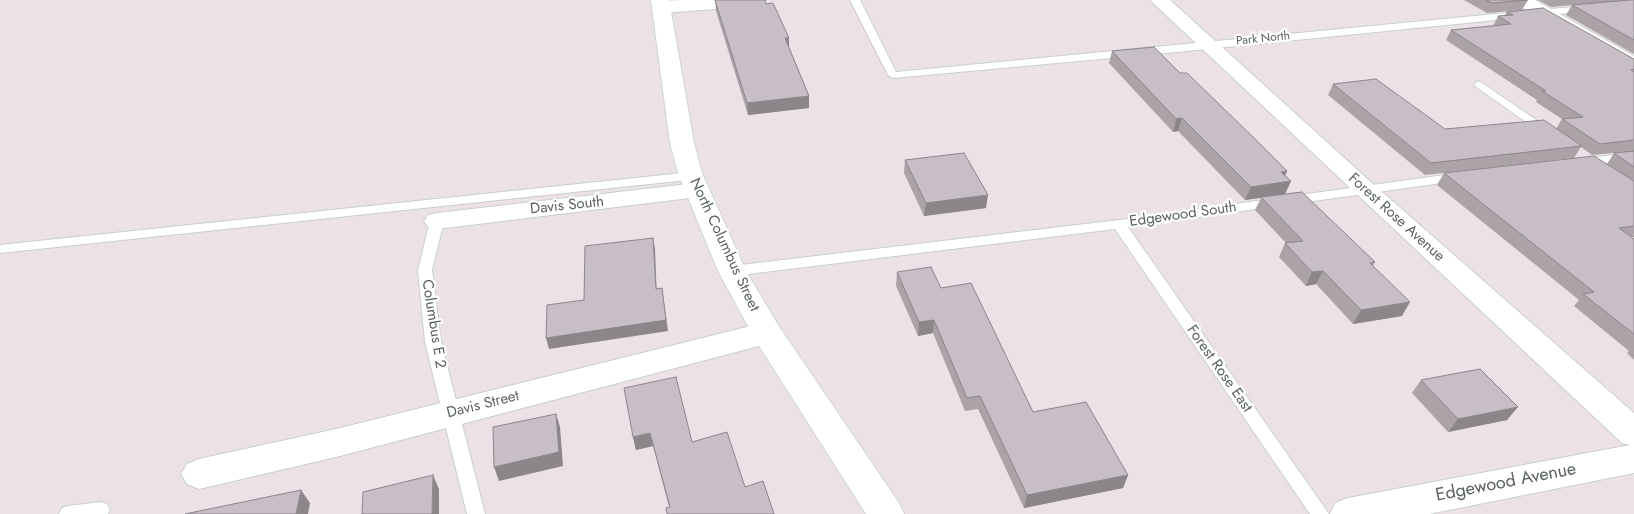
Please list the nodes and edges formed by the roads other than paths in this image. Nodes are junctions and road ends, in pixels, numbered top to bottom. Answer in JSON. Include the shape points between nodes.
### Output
{"nodes":[{"id":1,"x":757,"y":0,"type":"edge"},
{"id":2,"x":855,"y":0,"type":"edge"},
{"id":3,"x":1159,"y":0,"type":"edge"},
{"id":4,"x":1522,"y":0,"type":"edge"},
{"id":5,"x":661,"y":4,"type":"edge"},
{"id":6,"x":1598,"y":8,"type":"edge"},
{"id":7,"x":1544,"y":12,"type":"junction"},
{"id":8,"x":1208,"y":46,"type":"junction"},
{"id":9,"x":1634,"y":64,"type":"edge"},
{"id":10,"x":1479,"y":84,"type":"dead end"},
{"id":11,"x":1557,"y":140,"type":"edge"},
{"id":12,"x":1573,"y":151,"type":"edge"},
{"id":13,"x":1634,"y":156,"type":"edge"},
{"id":14,"x":1588,"y":162,"type":"junction"},
{"id":15,"x":1569,"y":164,"type":"edge"},
{"id":16,"x":1604,"y":172,"type":"edge"},
{"id":17,"x":1470,"y":175,"type":"edge"},
{"id":18,"x":694,"y":184,"type":"junction"},
{"id":19,"x":1364,"y":189,"type":"junction"},
{"id":20,"x":437,"y":221,"type":"joint"},
{"id":21,"x":1119,"y":224,"type":"junction"},
{"id":22,"x":0,"y":249,"type":"edge"},
{"id":23,"x":732,"y":271,"type":"junction"},
{"id":24,"x":766,"y":332,"type":"junction"},
{"id":25,"x":451,"y":413,"type":"junction"},
{"id":26,"x":1634,"y":433,"type":"edge"},
{"id":27,"x":1634,"y":458,"type":"edge"},
{"id":28,"x":199,"y":474,"type":"dead end"},
{"id":29,"x":101,"y":510,"type":"dead end"},
{"id":30,"x":68,"y":514,"type":"edge"},
{"id":31,"x":476,"y":514,"type":"edge"},
{"id":32,"x":886,"y":514,"type":"edge"},
{"id":33,"x":1320,"y":514,"type":"edge"},
{"id":34,"x":1348,"y":514,"type":"edge"}],
"edges":[{"from":1,"to":5,"type":"street"},
{"from":2,"to":8,"type":"lane","name":"Park North","via":[[892,75]]},
{"from":3,"to":8,"type":"street","name":"Forest Rose Avenue"},
{"from":4,"to":7,"type":"street"},
{"from":5,"to":18,"type":"street","name":"North Columbus Street","via":[[682,143]]},
{"from":6,"to":7,"type":"lane","name":"Park North"},
{"from":7,"to":8,"type":"lane","name":"Park North"},
{"from":7,"to":9,"type":"street"},
{"from":8,"to":19,"type":"street","name":"Forest Rose Avenue"},
{"from":10,"to":11,"type":"lane"},
{"from":12,"to":14,"type":"lane"},
{"from":13,"to":14,"type":"lane"},
{"from":14,"to":15,"type":"lane"},
{"from":14,"to":16,"type":"lane"},
{"from":17,"to":19,"type":"lane","name":"Edgewood South"},
{"from":18,"to":20,"type":"street","name":"Davis South"},
{"from":18,"to":22,"type":"lane"},
{"from":18,"to":23,"type":"street","name":"North Columbus Street"},
{"from":19,"to":21,"type":"lane","name":"Edgewood South"},
{"from":19,"to":26,"type":"street","name":"Forest Rose Avenue"},
{"from":20,"to":25,"type":"lane","name":"Columbus E 2","via":[[425,270],[433,342]]},
{"from":21,"to":23,"type":"lane","name":"Edgewood South"},
{"from":21,"to":33,"type":"lane","name":"Forest Rose East"},
{"from":23,"to":24,"type":"street","name":"North Columbus Street"},
{"from":24,"to":25,"type":"street","name":"Davis Street"},
{"from":24,"to":32,"type":"street","name":"North Columbus Street"},
{"from":25,"to":28,"type":"street","name":"Davis Street"},
{"from":25,"to":31,"type":"lane","name":"Columbus E 2"},
{"from":27,"to":34,"type":"street","name":"Edgewood Avenue"},
{"from":29,"to":30,"type":"lane"}]}
